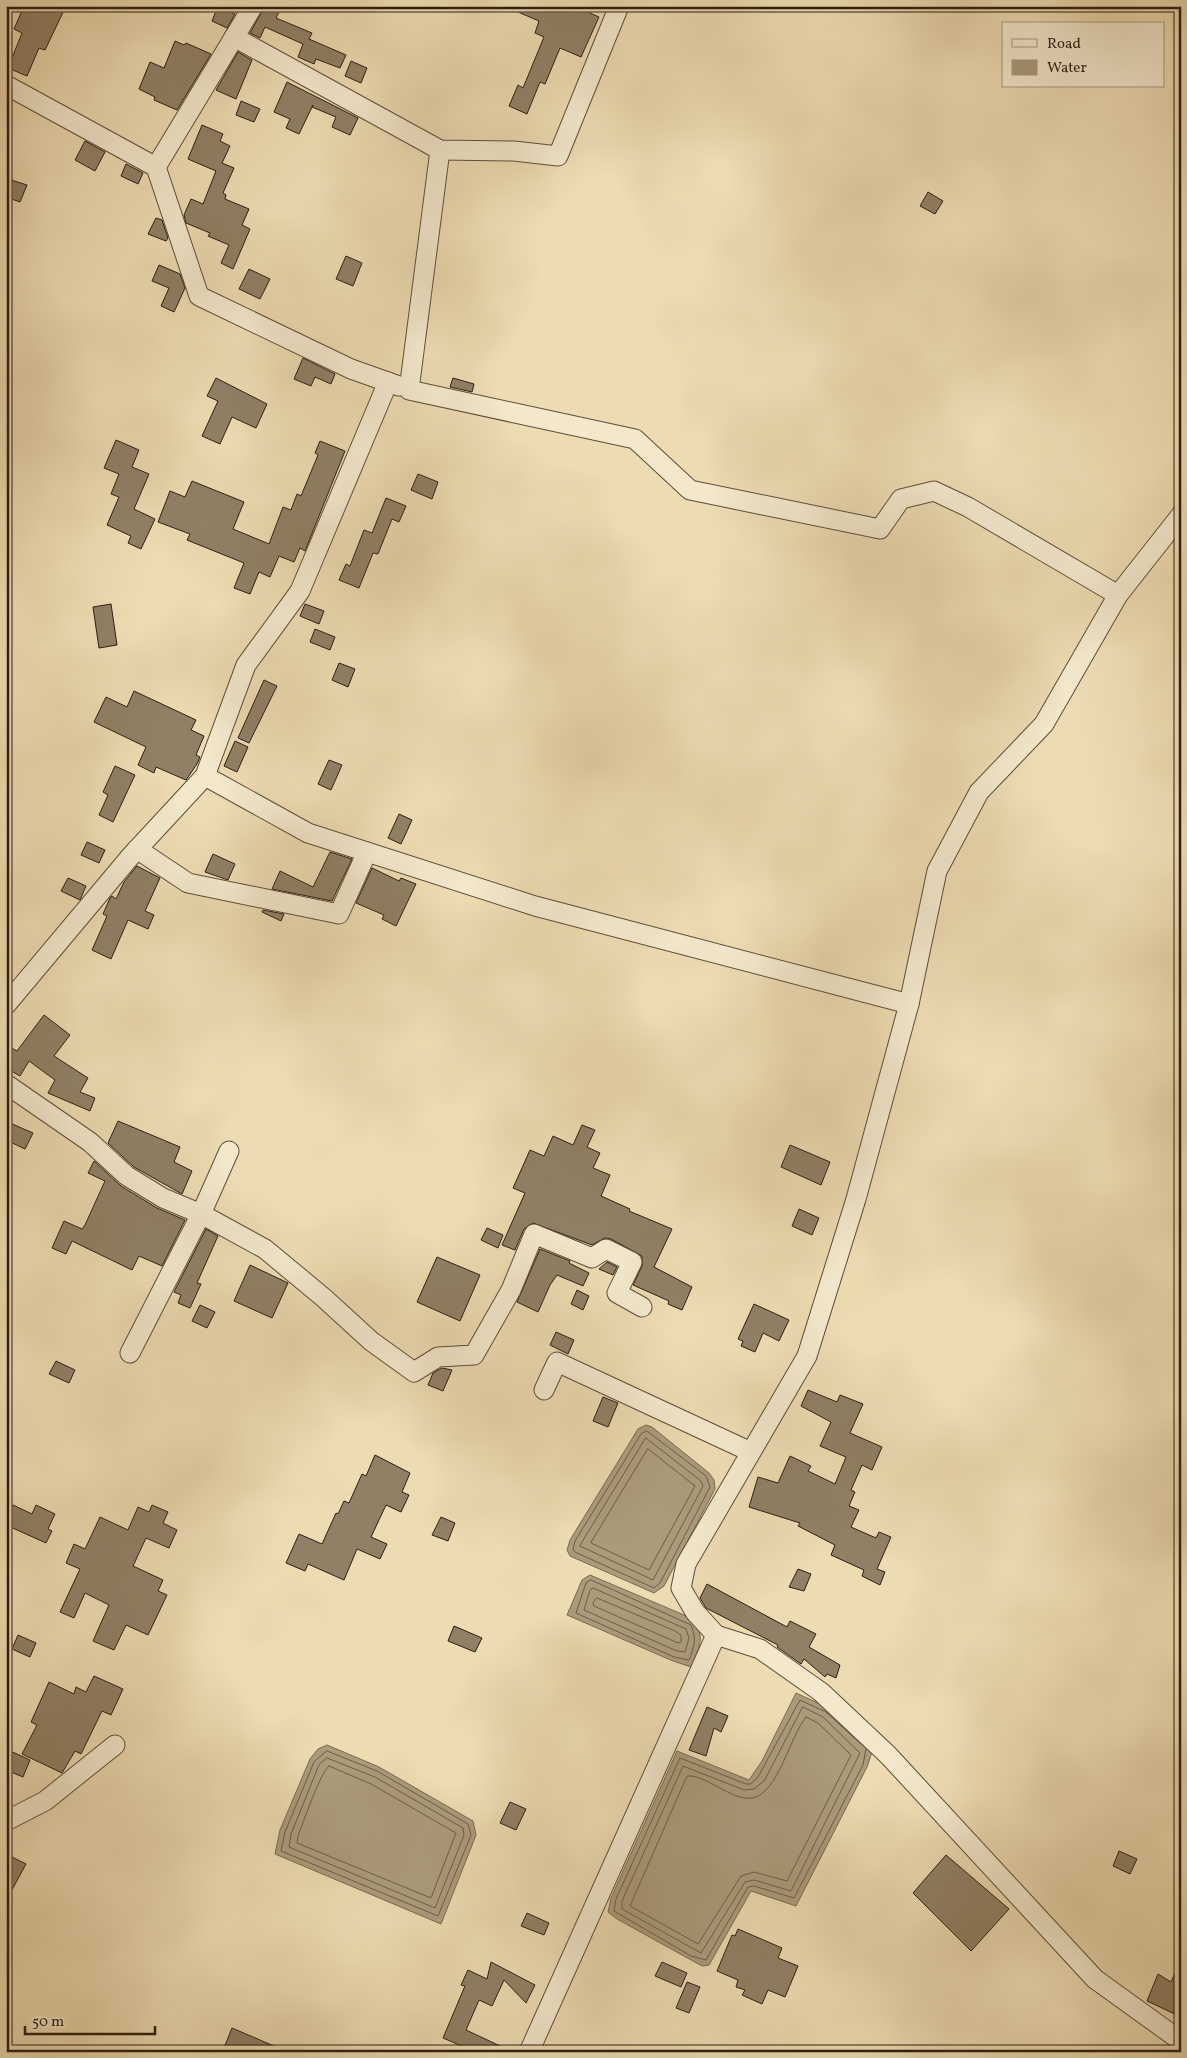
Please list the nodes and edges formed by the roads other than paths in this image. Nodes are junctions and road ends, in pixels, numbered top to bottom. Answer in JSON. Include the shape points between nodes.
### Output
{"nodes":[{"id":1,"x":253,"y":6,"type":"edge"},
{"id":2,"x":619,"y":6,"type":"edge"},
{"id":3,"x":234,"y":37,"type":"junction"},
{"id":4,"x":6,"y":85,"type":"edge"},
{"id":5,"x":440,"y":150,"type":"junction"},
{"id":6,"x":156,"y":167,"type":"junction"},
{"id":7,"x":388,"y":382,"type":"junction"},
{"id":8,"x":409,"y":390,"type":"junction"},
{"id":9,"x":1181,"y":515,"type":"edge"},
{"id":10,"x":1118,"y":595,"type":"junction"},
{"id":11,"x":205,"y":776,"type":"junction"},
{"id":12,"x":137,"y":849,"type":"junction"},
{"id":13,"x":367,"y":852,"type":"junction"},
{"id":14,"x":909,"y":1004,"type":"junction"},
{"id":15,"x":6,"y":1005,"type":"edge"},
{"id":16,"x":6,"y":1084,"type":"edge"},
{"id":17,"x":229,"y":1151,"type":"dead end"},
{"id":18,"x":201,"y":1214,"type":"junction"},
{"id":19,"x":642,"y":1307,"type":"dead end"},
{"id":20,"x":130,"y":1353,"type":"dead end"},
{"id":21,"x":544,"y":1390,"type":"dead end"},
{"id":22,"x":751,"y":1452,"type":"junction"},
{"id":23,"x":716,"y":1635,"type":"junction"},
{"id":24,"x":115,"y":1745,"type":"dead end"},
{"id":25,"x":6,"y":1821,"type":"edge"},
{"id":26,"x":1181,"y":2040,"type":"edge"},
{"id":27,"x":529,"y":2052,"type":"edge"}],
"edges":[{"from":1,"to":3,"type":"street"},
{"from":2,"to":5,"type":"street","via":[[558,156],[514,151]]},
{"from":3,"to":5,"type":"street"},
{"from":3,"to":6,"type":"street"},
{"from":4,"to":6,"type":"street"},
{"from":5,"to":8,"type":"street"},
{"from":6,"to":7,"type":"street","via":[[199,296],[351,370]]},
{"from":7,"to":8,"type":"street"},
{"from":7,"to":11,"type":"street","via":[[300,591],[246,665]]},
{"from":8,"to":10,"type":"street","via":[[635,439],[690,490],[880,529],[901,499],[934,491],[968,507]]},
{"from":9,"to":10,"type":"street"},
{"from":10,"to":14,"type":"street","via":[[1044,724],[979,792],[937,871]]},
{"from":11,"to":12,"type":"street"},
{"from":11,"to":13,"type":"street","via":[[308,833]]},
{"from":12,"to":13,"type":"street","via":[[188,884],[339,914]]},
{"from":12,"to":15,"type":"street"},
{"from":13,"to":14,"type":"street","via":[[535,906]]},
{"from":14,"to":22,"type":"street","via":[[856,1199],[807,1356]]},
{"from":16,"to":18,"type":"street","via":[[90,1142],[127,1176],[163,1198]]},
{"from":17,"to":18,"type":"street"},
{"from":18,"to":19,"type":"street","via":[[265,1250],[371,1341],[414,1372],[438,1357],[474,1355],[510,1290],[534,1234],[592,1258],[606,1249],[632,1262],[617,1293]]},
{"from":18,"to":20,"type":"street"},
{"from":21,"to":22,"type":"street","via":[[556,1362]]},
{"from":22,"to":23,"type":"street","via":[[686,1564],[681,1588],[695,1612]]},
{"from":23,"to":26,"type":"street","via":[[760,1649],[821,1692],[888,1755],[1096,1979]]},
{"from":23,"to":27,"type":"street"},
{"from":24,"to":25,"type":"street","via":[[46,1801]]}]}
